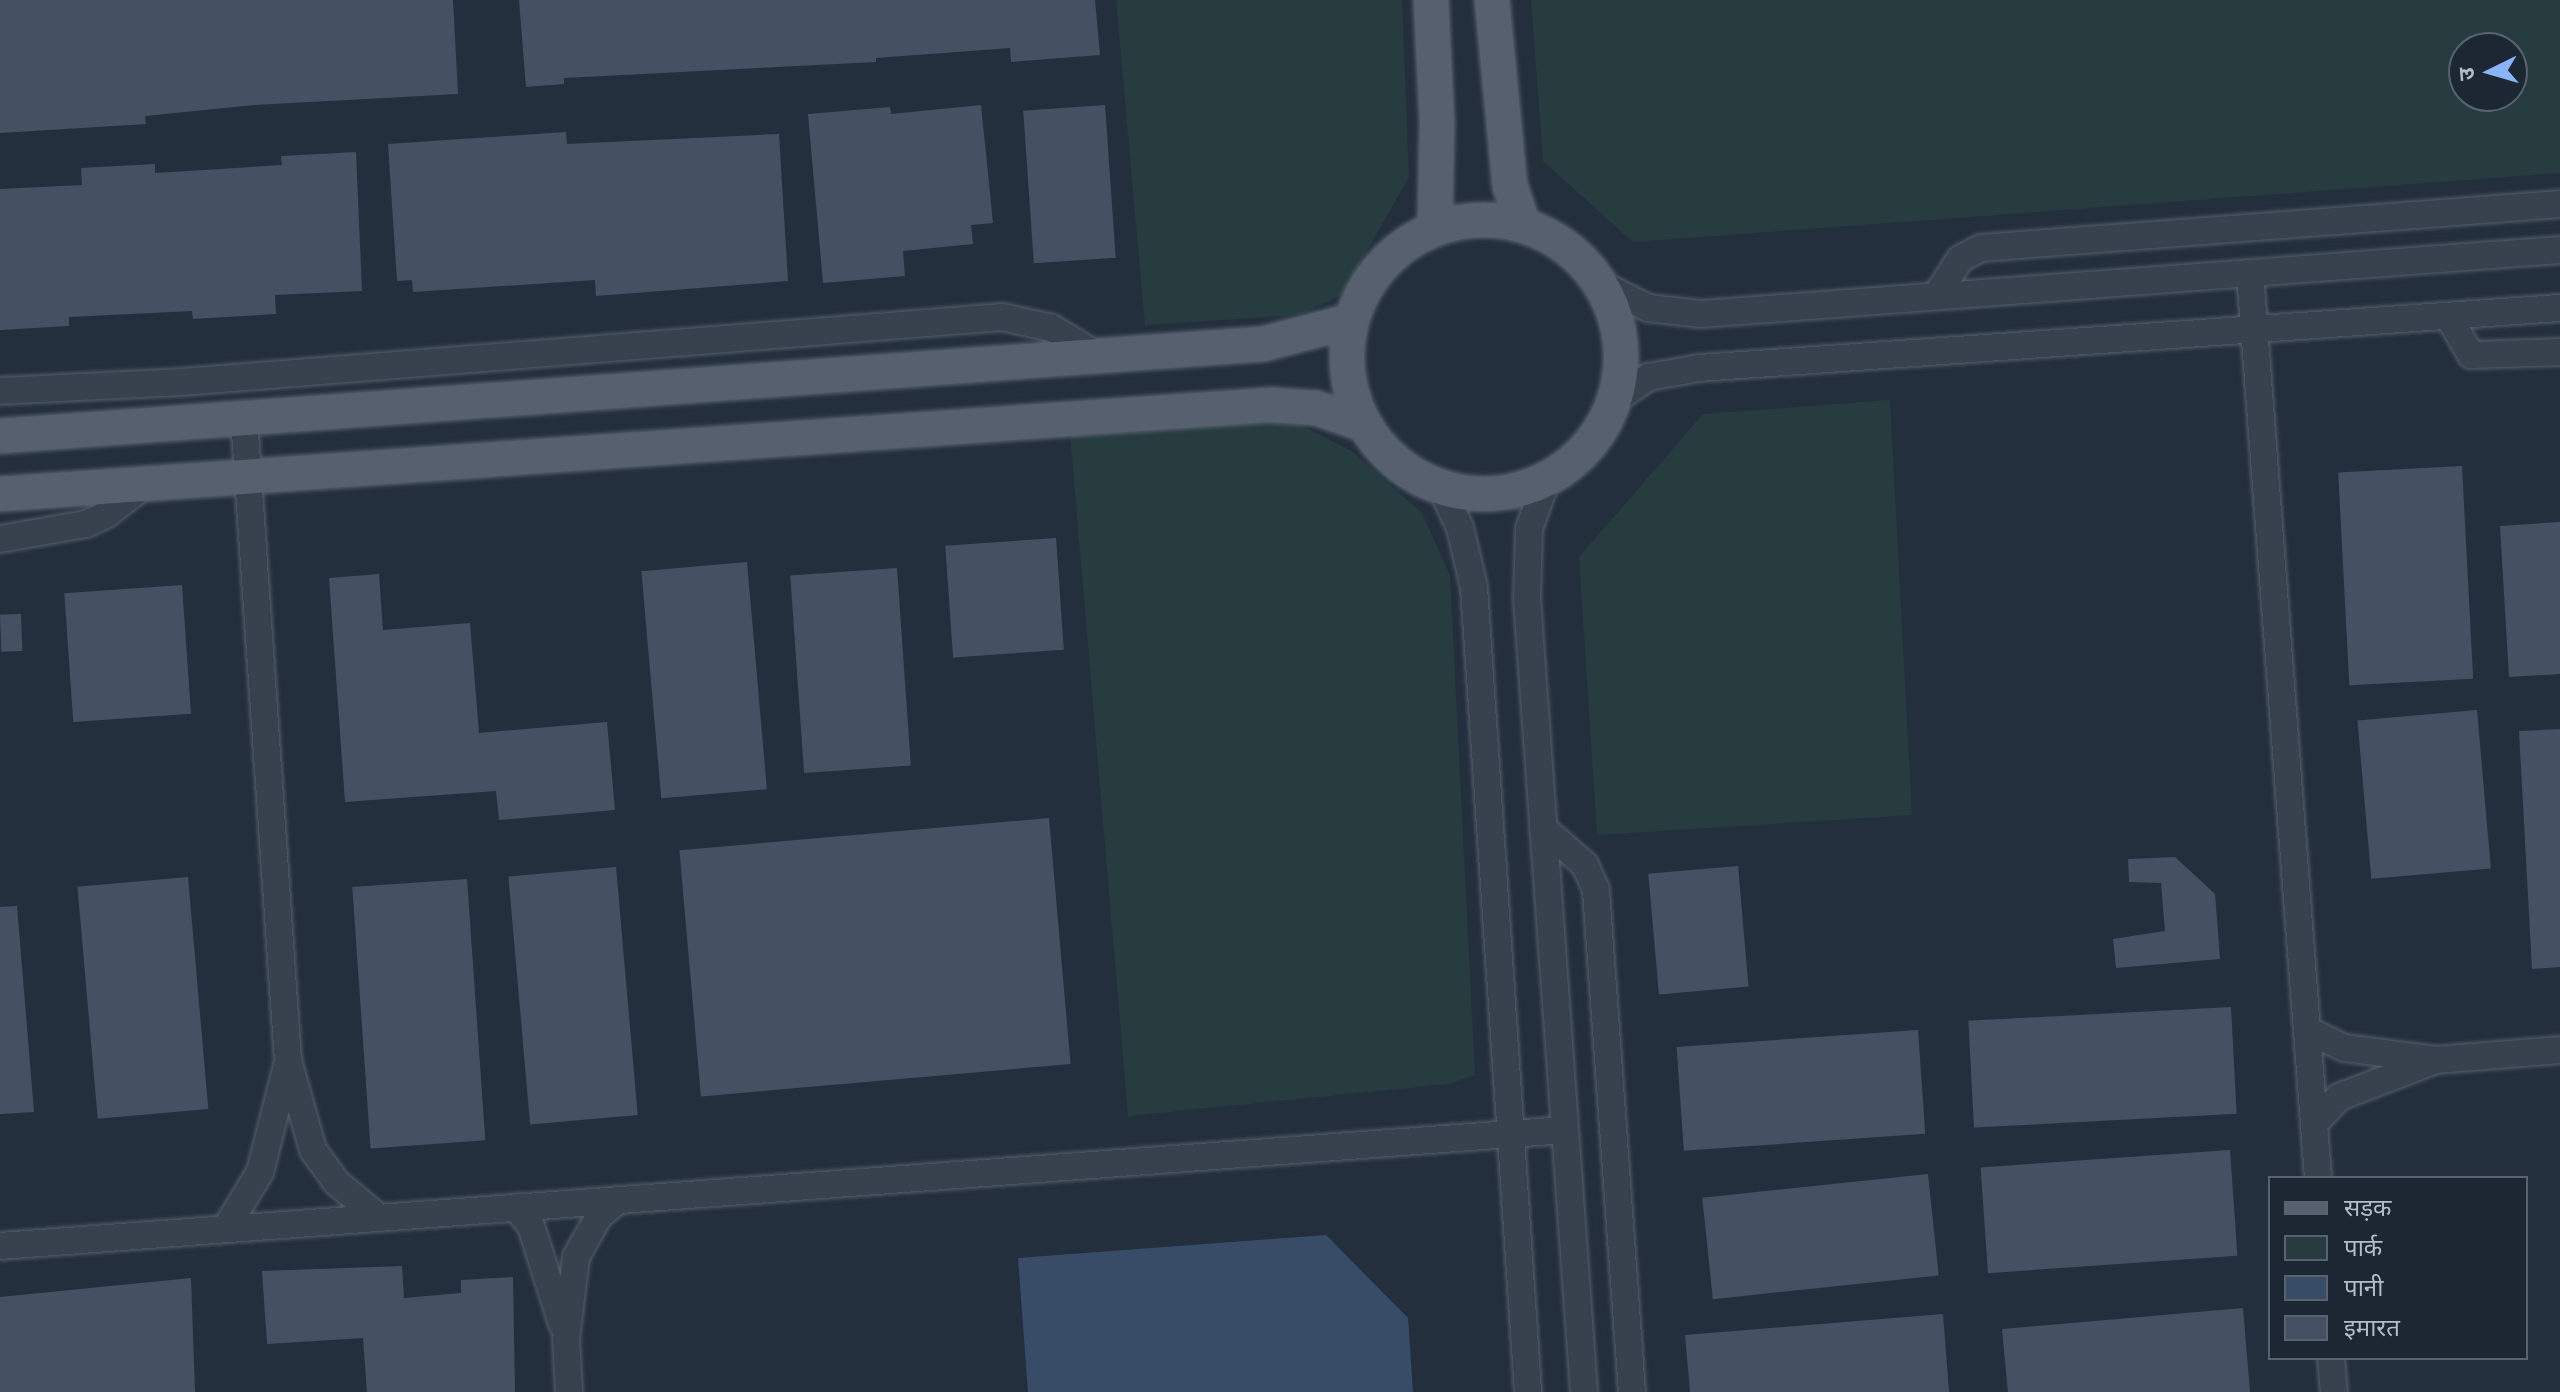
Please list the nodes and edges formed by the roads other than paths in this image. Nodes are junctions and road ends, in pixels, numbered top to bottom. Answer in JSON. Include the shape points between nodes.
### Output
{"nodes":[{"id":1,"x":1431,"y":0,"type":"edge"},
{"id":2,"x":1492,"y":0,"type":"edge"},
{"id":3,"x":2560,"y":204,"type":"edge"},
{"id":4,"x":1523,"y":224,"type":"junction"},
{"id":5,"x":1435,"y":228,"type":"junction"},
{"id":6,"x":2560,"y":250,"type":"edge"},
{"id":7,"x":2250,"y":273,"type":"junction"},
{"id":8,"x":1601,"y":284,"type":"junction"},
{"id":9,"x":1936,"y":296,"type":"junction"},
{"id":10,"x":2560,"y":308,"type":"edge"},
{"id":11,"x":2448,"y":316,"type":"junction"},
{"id":12,"x":1351,"y":321,"type":"junction"},
{"id":13,"x":2254,"y":327,"type":"junction"},
{"id":14,"x":2560,"y":352,"type":"edge"},
{"id":15,"x":1098,"y":356,"type":"junction"},
{"id":16,"x":0,"y":391,"type":"edge"},
{"id":17,"x":1616,"y":399,"type":"junction"},
{"id":18,"x":244,"y":418,"type":"junction"},
{"id":19,"x":1363,"y":424,"type":"junction"},
{"id":20,"x":0,"y":436,"type":"edge"},
{"id":21,"x":248,"y":475,"type":"junction"},
{"id":22,"x":1546,"y":481,"type":"junction"},
{"id":23,"x":147,"y":483,"type":"junction"},
{"id":24,"x":1442,"y":489,"type":"junction"},
{"id":25,"x":0,"y":494,"type":"edge"},
{"id":26,"x":0,"y":539,"type":"edge"},
{"id":27,"x":1543,"y":828,"type":"junction"},
{"id":28,"x":2307,"y":1030,"type":"junction"},
{"id":29,"x":2560,"y":1050,"type":"edge"},
{"id":30,"x":2436,"y":1060,"type":"junction"},
{"id":31,"x":288,"y":1061,"type":"junction"},
{"id":32,"x":2314,"y":1124,"type":"junction"},
{"id":33,"x":1565,"y":1130,"type":"junction"},
{"id":34,"x":1510,"y":1134,"type":"junction"},
{"id":35,"x":2318,"y":1176,"type":"edge"},
{"id":36,"x":618,"y":1200,"type":"junction"},
{"id":37,"x":516,"y":1207,"type":"junction"},
{"id":38,"x":378,"y":1217,"type":"junction"},
{"id":39,"x":226,"y":1228,"type":"junction"},
{"id":40,"x":0,"y":1246,"type":"edge"},
{"id":41,"x":566,"y":1339,"type":"junction"},
{"id":42,"x":2331,"y":1360,"type":"edge"},
{"id":43,"x":569,"y":1392,"type":"edge"},
{"id":44,"x":1528,"y":1392,"type":"edge"},
{"id":45,"x":1584,"y":1392,"type":"edge"},
{"id":46,"x":1632,"y":1392,"type":"edge"},
{"id":47,"x":2334,"y":1392,"type":"edge"}],
"edges":[{"from":1,"to":5,"type":"main road"},
{"from":2,"to":4,"type":"main road","via":[[1510,186]]},
{"from":3,"to":9,"type":"street","via":[[1981,248],[1960,259]]},
{"from":4,"to":5,"type":"main road","via":[[1479,219]]},
{"from":4,"to":8,"type":"main road","via":[[1568,247]]},
{"from":5,"to":12,"type":"main road","via":[[1381,264]]},
{"from":6,"to":7,"type":"street"},
{"from":7,"to":9,"type":"street"},
{"from":7,"to":13,"type":"street"},
{"from":8,"to":9,"type":"street","via":[[1648,308],[1701,314]]},
{"from":8,"to":17,"type":"main road","via":[[1621,340]]},
{"from":10,"to":11,"type":"street"},
{"from":11,"to":13,"type":"street"},
{"from":11,"to":14,"type":"street","via":[[2471,355]]},
{"from":12,"to":15,"type":"main road","via":[[1263,344]]},
{"from":12,"to":19,"type":"main road","via":[[1347,374]]},
{"from":13,"to":17,"type":"street","via":[[1699,368],[1649,377]]},
{"from":13,"to":28,"type":"street"},
{"from":15,"to":16,"type":"street","via":[[1052,328],[1002,317],[182,382]]},
{"from":15,"to":18,"type":"main road"},
{"from":17,"to":22,"type":"main road","via":[[1600,433],[1576,460]]},
{"from":18,"to":20,"type":"main road"},
{"from":18,"to":21,"type":"street"},
{"from":19,"to":21,"type":"main road","via":[[1316,408],[1271,405]]},
{"from":19,"to":24,"type":"main road","via":[[1396,464]]},
{"from":21,"to":23,"type":"main road"},
{"from":21,"to":31,"type":"street"},
{"from":22,"to":24,"type":"main road","via":[[1495,496]]},
{"from":22,"to":27,"type":"street","via":[[1529,529],[1527,599]]},
{"from":23,"to":25,"type":"main road"},
{"from":23,"to":26,"type":"street","via":[[86,524]]},
{"from":24,"to":34,"type":"street","via":[[1460,528],[1474,587]]},
{"from":27,"to":33,"type":"street"},
{"from":27,"to":46,"type":"street","via":[[1585,865],[1596,890]]},
{"from":28,"to":30,"type":"street","via":[[2344,1048]]},
{"from":28,"to":32,"type":"street"},
{"from":29,"to":30,"type":"street"},
{"from":30,"to":32,"type":"street","via":[[2339,1097]]},
{"from":31,"to":38,"type":"street","via":[[313,1150],[336,1182]]},
{"from":31,"to":39,"type":"street","via":[[260,1172]]},
{"from":32,"to":35,"type":"street"},
{"from":33,"to":34,"type":"street"},
{"from":33,"to":45,"type":"street"},
{"from":34,"to":36,"type":"street"},
{"from":34,"to":44,"type":"street"},
{"from":36,"to":37,"type":"street"},
{"from":36,"to":41,"type":"street","via":[[599,1216],[576,1257]]},
{"from":37,"to":38,"type":"street"},
{"from":37,"to":41,"type":"street","via":[[542,1254]]},
{"from":38,"to":39,"type":"street"},
{"from":39,"to":40,"type":"street"},
{"from":41,"to":43,"type":"street"},
{"from":42,"to":47,"type":"street"}]}
